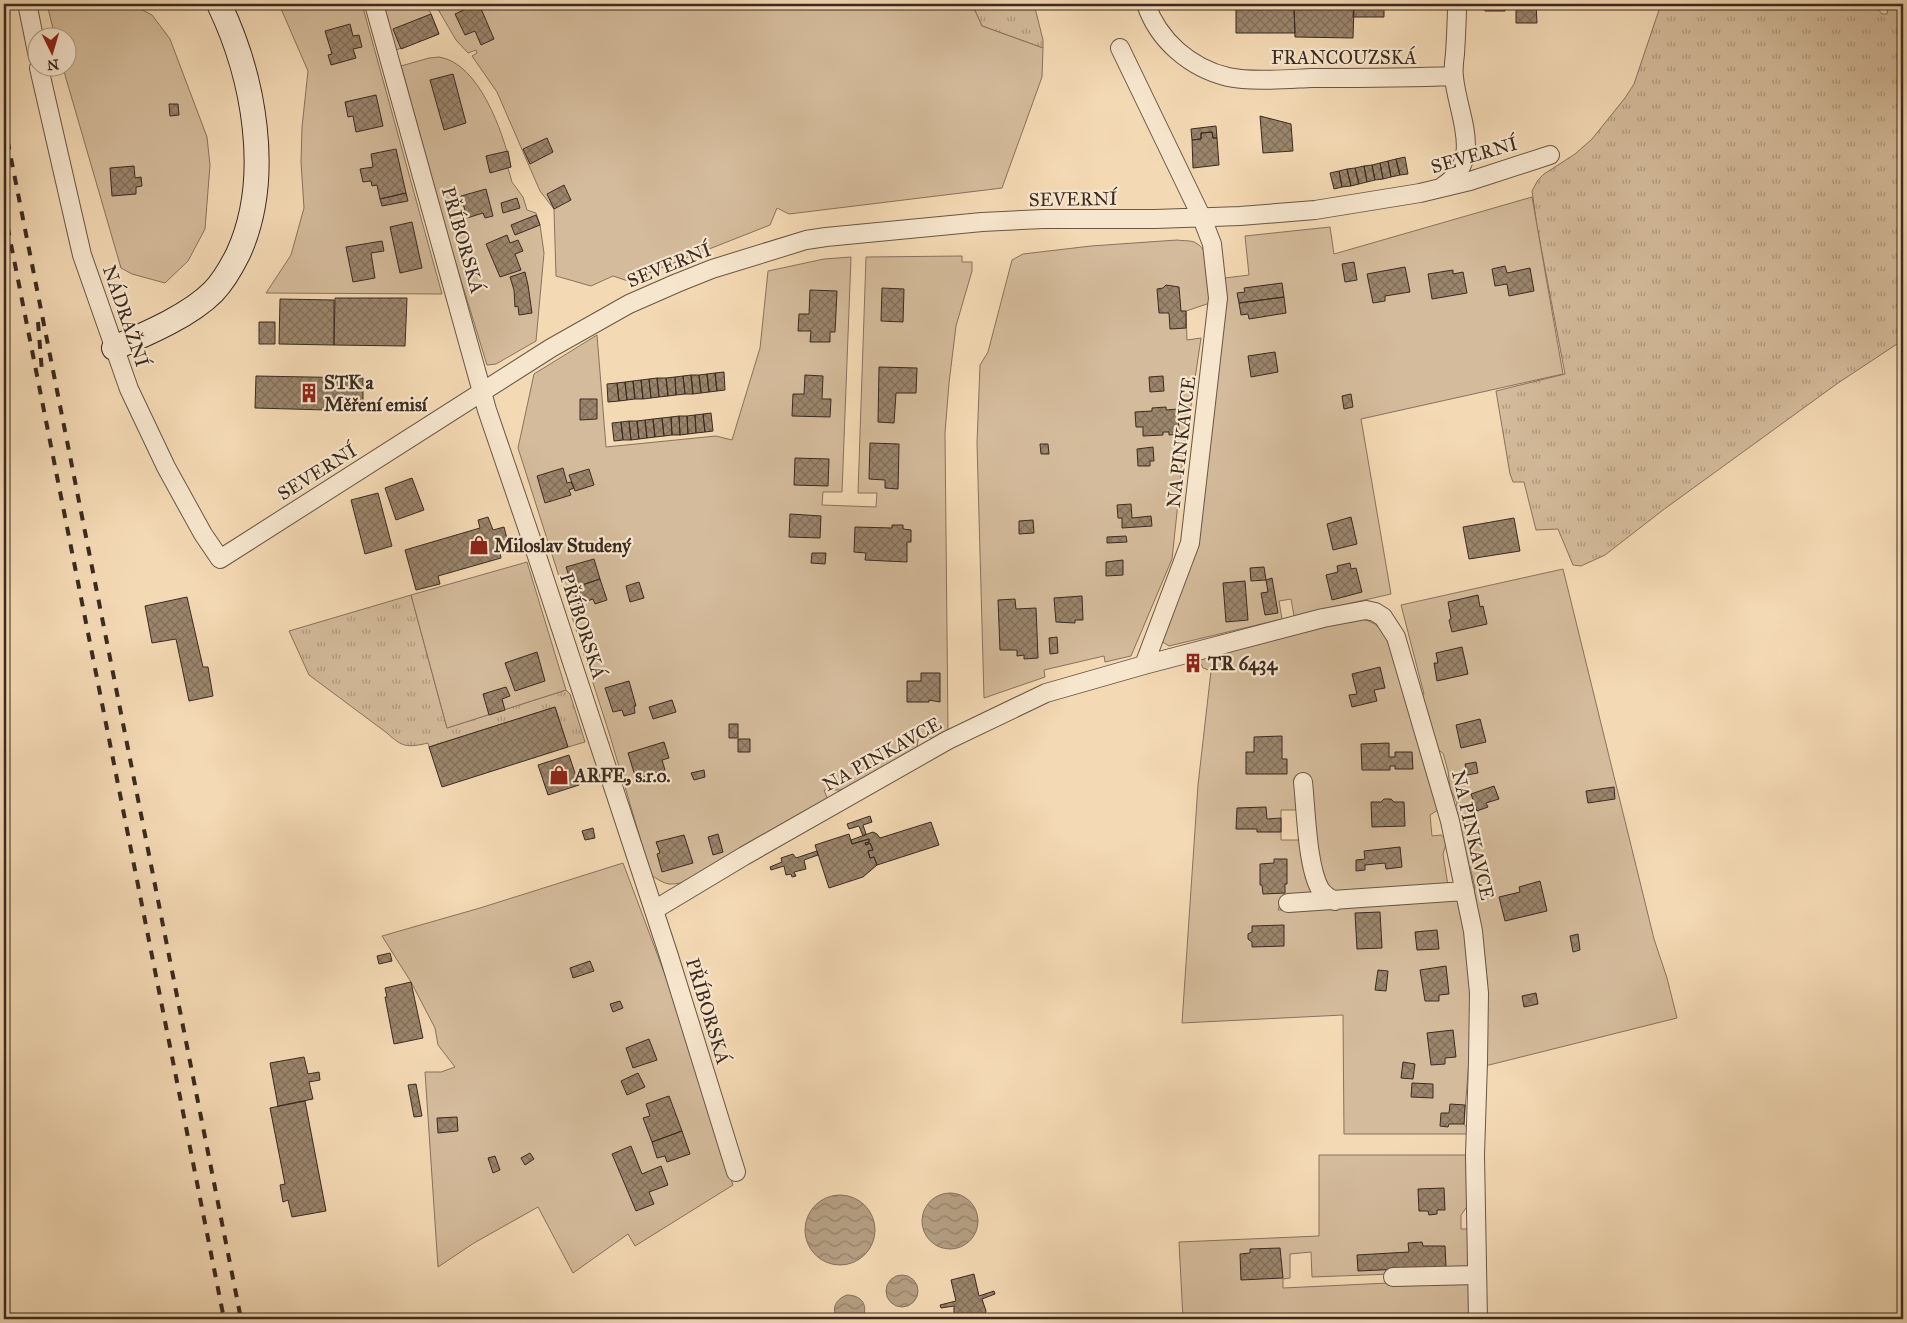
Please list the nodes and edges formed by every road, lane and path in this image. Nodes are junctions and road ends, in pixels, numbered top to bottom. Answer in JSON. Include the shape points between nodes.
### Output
{"nodes":[{"id":1,"x":219,"y":4,"type":"edge"},
{"id":2,"x":374,"y":4,"type":"edge"},
{"id":3,"x":1146,"y":4,"type":"edge"},
{"id":4,"x":1457,"y":4,"type":"edge"},
{"id":5,"x":28,"y":8,"type":"dead end"},
{"id":6,"x":32,"y":28,"type":"edge"},
{"id":7,"x":1120,"y":48,"type":"dead end"},
{"id":8,"x":1454,"y":76,"type":"junction"},
{"id":9,"x":42,"y":78,"type":"edge"},
{"id":10,"x":1550,"y":155,"type":"dead end"},
{"id":11,"x":1441,"y":187,"type":"junction"},
{"id":12,"x":1202,"y":218,"type":"junction"},
{"id":13,"x":114,"y":348,"type":"junction"},
{"id":14,"x":484,"y":392,"type":"junction"},
{"id":15,"x":220,"y":559,"type":"joint"},
{"id":16,"x":1144,"y":665,"type":"junction"},
{"id":17,"x":1303,"y":782,"type":"dead end"},
{"id":18,"x":1465,"y":891,"type":"junction"},
{"id":19,"x":1335,"y":901,"type":"junction"},
{"id":20,"x":1288,"y":903,"type":"dead end"},
{"id":21,"x":654,"y":910,"type":"junction"},
{"id":22,"x":736,"y":1172,"type":"dead end"},
{"id":23,"x":1478,"y":1275,"type":"junction"},
{"id":24,"x":1393,"y":1277,"type":"dead end"},
{"id":25,"x":1478,"y":1319,"type":"edge"}],
"edges":[{"from":1,"to":13,"type":"main road","via":[[242,68],[253,118],[257,168],[250,220],[227,275],[204,301],[151,332]]},
{"from":2,"to":14,"type":"street","name":"PŘÍBORSKÁ"},
{"from":3,"to":8,"type":"street","name":"FRANCOUZSKÁ","via":[[1160,33],[1178,52],[1204,68],[1228,77]]},
{"from":4,"to":8,"type":"street"},
{"from":5,"to":6,"type":"street"},
{"from":7,"to":12,"type":"street"},
{"from":8,"to":11,"type":"street","via":[[1466,154],[1461,169]]},
{"from":9,"to":13,"type":"street","name":"NÁDRAŽNÍ","via":[[82,255]]},
{"from":10,"to":11,"type":"street","name":"SEVERNÍ"},
{"from":11,"to":12,"type":"street","name":"SEVERNÍ","via":[[1314,210]]},
{"from":12,"to":14,"type":"street","name":"SEVERNÍ","via":[[982,222],[826,236],[784,246],[712,269],[613,312]]},
{"from":12,"to":16,"type":"street","name":"NA PINKAVCE","via":[[1212,244],[1218,298],[1190,543]]},
{"from":13,"to":15,"type":"street","name":"NÁDRAŽNÍ","via":[[134,402],[166,467]]},
{"from":14,"to":15,"type":"street","name":"SEVERNÍ"},
{"from":14,"to":21,"type":"street","name":"PŘÍBORSKÁ","via":[[487,410]]},
{"from":16,"to":18,"type":"street","name":"NA PINKAVCE","via":[[1323,618],[1366,610],[1383,617],[1396,637],[1450,821]]},
{"from":16,"to":21,"type":"street","name":"NA PINKAVCE","via":[[1046,693],[982,723]]},
{"from":17,"to":19,"type":"street","via":[[1308,840],[1316,877],[1325,895]]},
{"from":18,"to":19,"type":"street"},
{"from":18,"to":23,"type":"street","name":"NA PINKAVCE","via":[[1479,993],[1475,1155]]},
{"from":19,"to":20,"type":"street"},
{"from":21,"to":22,"type":"street","name":"PŘÍBORSKÁ"},
{"from":23,"to":24,"type":"street"},
{"from":23,"to":25,"type":"street","name":"NA PINKAVCE"}]}
